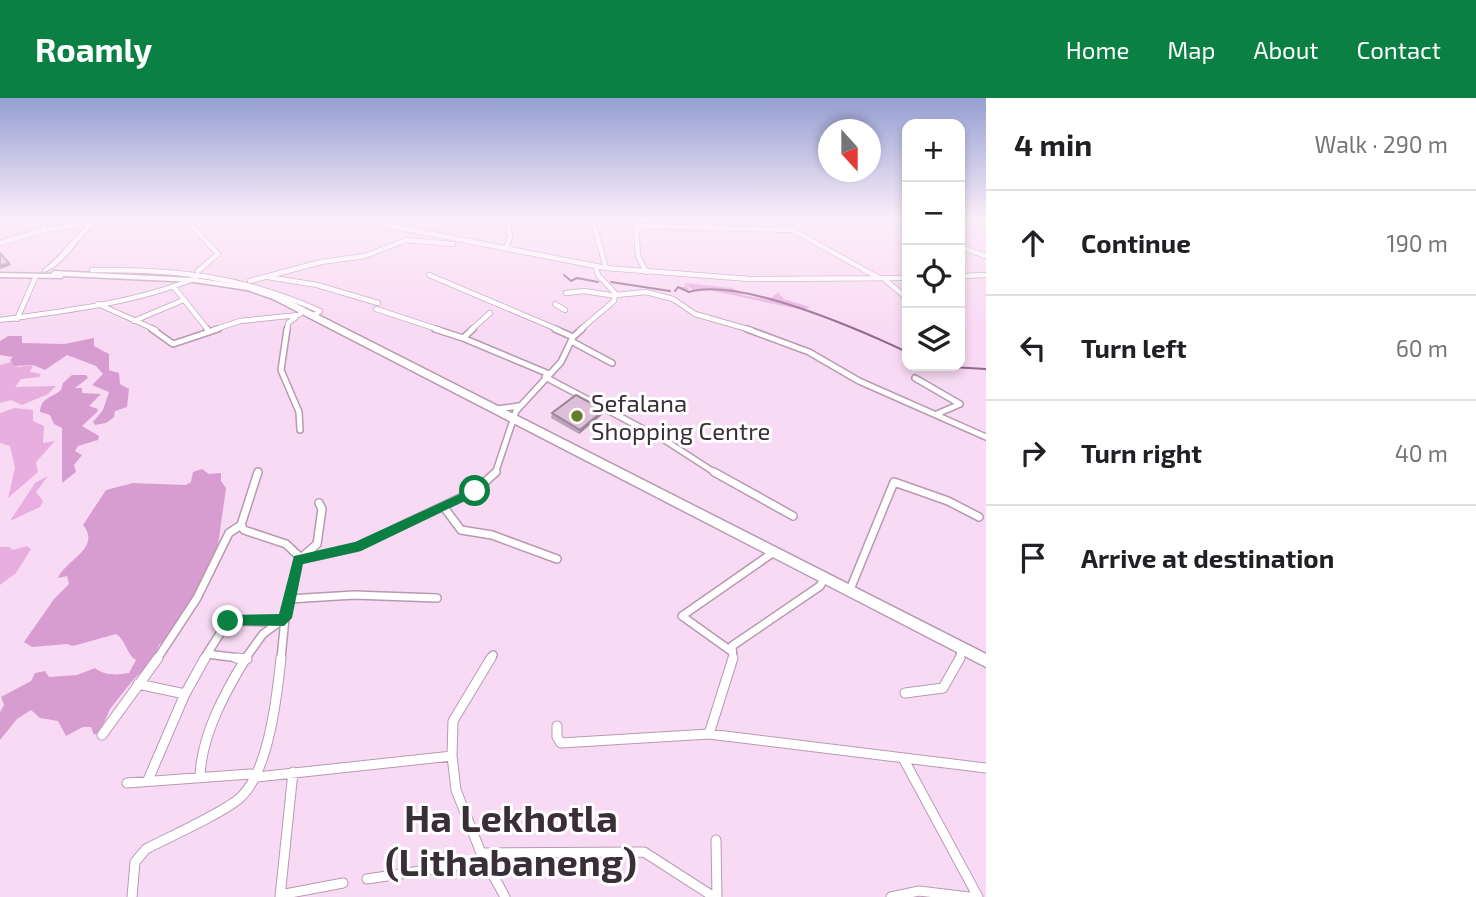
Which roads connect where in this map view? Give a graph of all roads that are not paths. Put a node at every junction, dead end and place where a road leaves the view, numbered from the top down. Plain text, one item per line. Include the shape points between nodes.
1 (62, 255) edge
2 (217, 255) edge
3 (367, 255) edge
4 (537, 255) edge
5 (602, 255) edge
6 (638, 255) edge
7 (839, 255) edge
8 (596, 267) junction
9 (606, 268) junction
10 (646, 272) junction
11 (45, 273) junction
12 (3, 275) edge
13 (197, 275) junction
14 (429, 275) dead end
15 (986, 275) edge
16 (965, 276) edge
17 (268, 277) junction
18 (902, 278) edge
19 (882, 279) junction
20 (250, 281) junction
21 (174, 287) junction
22 (566, 293) dead end
23 (902, 294) edge
24 (616, 296) junction
25 (181, 301) junction
26 (98, 304) junction
27 (555, 304) dead end
28 (565, 310) dead end
29 (301, 313) junction
30 (490, 313) dead end
31 (313, 316) junction
32 (18, 319) junction
33 (0, 320) edge
34 (132, 321) junction
35 (209, 332) junction
36 (463, 338) junction
37 (572, 339) junction
38 (612, 363) dead end
39 (547, 376) junction
40 (915, 378) dead end
41 (521, 406) junction
42 (497, 409) junction
43 (937, 414) junction
44 (513, 416) junction
45 (300, 430) dead end
46 (986, 437) edge
47 (258, 472) dead end
48 (319, 503) dead end
49 (443, 506) junction
50 (793, 516) dead end
51 (979, 517) dead end
52 (241, 524) junction
53 (775, 552) junction
54 (301, 558) junction
55 (557, 559) dead end
56 (824, 579) junction
57 (849, 592) junction
58 (437, 598) dead end
59 (289, 599) junction
60 (282, 620) junction
61 (962, 648) junction
62 (731, 652) junction
63 (207, 654) junction
64 (493, 655) dead end
65 (247, 659) junction
66 (986, 661) edge
67 (138, 684) junction
68 (905, 693) dead end
69 (185, 694) junction
70 (557, 726) dead end
71 (709, 734) junction
72 (102, 735) dead end
73 (452, 756) junction
74 (904, 758) junction
75 (986, 768) edge
76 (293, 772) junction
77 (200, 777) junction
78 (257, 777) junction
79 (148, 780) junction
80 (127, 783) dead end
81 (716, 840) dead end
82 (484, 857) junction
83 (367, 879) dead end
84 (343, 883) dead end
85 (280, 896) edge
86 (132, 897) edge
87 (505, 897) edge
88 (715, 897) edge
89 (892, 897) edge
90 (969, 897) edge
91 (978, 897) edge

1 - 11 main road
2 - 13 street
3 - 17 street
4 - 8 street
5 - 9 street
6 - 10 street
7 - 19 street
8 - 9 street
8 - 24 street
9 - 10 street
10 - 19 street
11 - 12 main road
11 - 13 main road
11 - 32 street
13 - 20 street
13 - 21 street
13 - 29 main road via 252,288
14 - 37 street via 466,294 527,315
15 - 16 street
17 - 20 street
17 - 36 street via 317,285
18 - 19 street
19 - 23 street
20 - 31 street via 320,311
21 - 25 street
21 - 26 street
22 - 24 street
24 - 37 street
24 - 43 street via 646,292 673,299 695,314 809,352 859,381
25 - 34 street
25 - 35 street via 198,314
26 - 32 street
26 - 34 street
27 - 28 street
29 - 31 main road
29 - 35 street via 259,317
29 - 45 street via 288,323 281,370 299,412
30 - 36 street
31 - 42 main road
32 - 33 street
34 - 35 street via 162,333 173,344
36 - 39 street
37 - 38 street
37 - 39 street via 561,362
39 - 41 street
39 - 50 street
40 - 43 street via 960,404
41 - 42 street
41 - 44 street
42 - 44 main road
43 - 46 street
44 - 49 street via 496,473 475,491
44 - 53 main road
47 - 52 street
48 - 54 street via 317,544
49 - 54 street via 357,547
49 - 55 street via 461,530 527,545
51 - 57 street via 894,482
52 - 54 street via 244,530 292,547
52 - 67 street via 229,533 197,598
53 - 56 main road
53 - 62 street via 682,616
54 - 59 street
56 - 57 main road
56 - 62 street via 732,646
57 - 61 main road
58 - 59 street via 354,595
59 - 60 street
60 - 63 street via 228,621
60 - 65 street via 262,635
60 - 78 street via 277,692
61 - 66 main road
61 - 68 street via 943,688
62 - 71 street via 733,662
63 - 65 street
63 - 69 street
64 - 73 street via 453,721
65 - 77 street via 208,735 198,768
67 - 69 street
67 - 72 street
69 - 79 street
70 - 71 street via 561,743
71 - 74 street
73 - 76 street
73 - 82 street via 456,790
74 - 75 street
74 - 91 street
76 - 78 street
76 - 85 street
77 - 78 street
77 - 79 street
78 - 86 street via 240,798 146,849 135,862
79 - 80 street
81 - 88 street
82 - 83 street via 428,872
82 - 87 street
82 - 88 street via 643,852
84 - 85 street
89 - 90 street via 949,893

